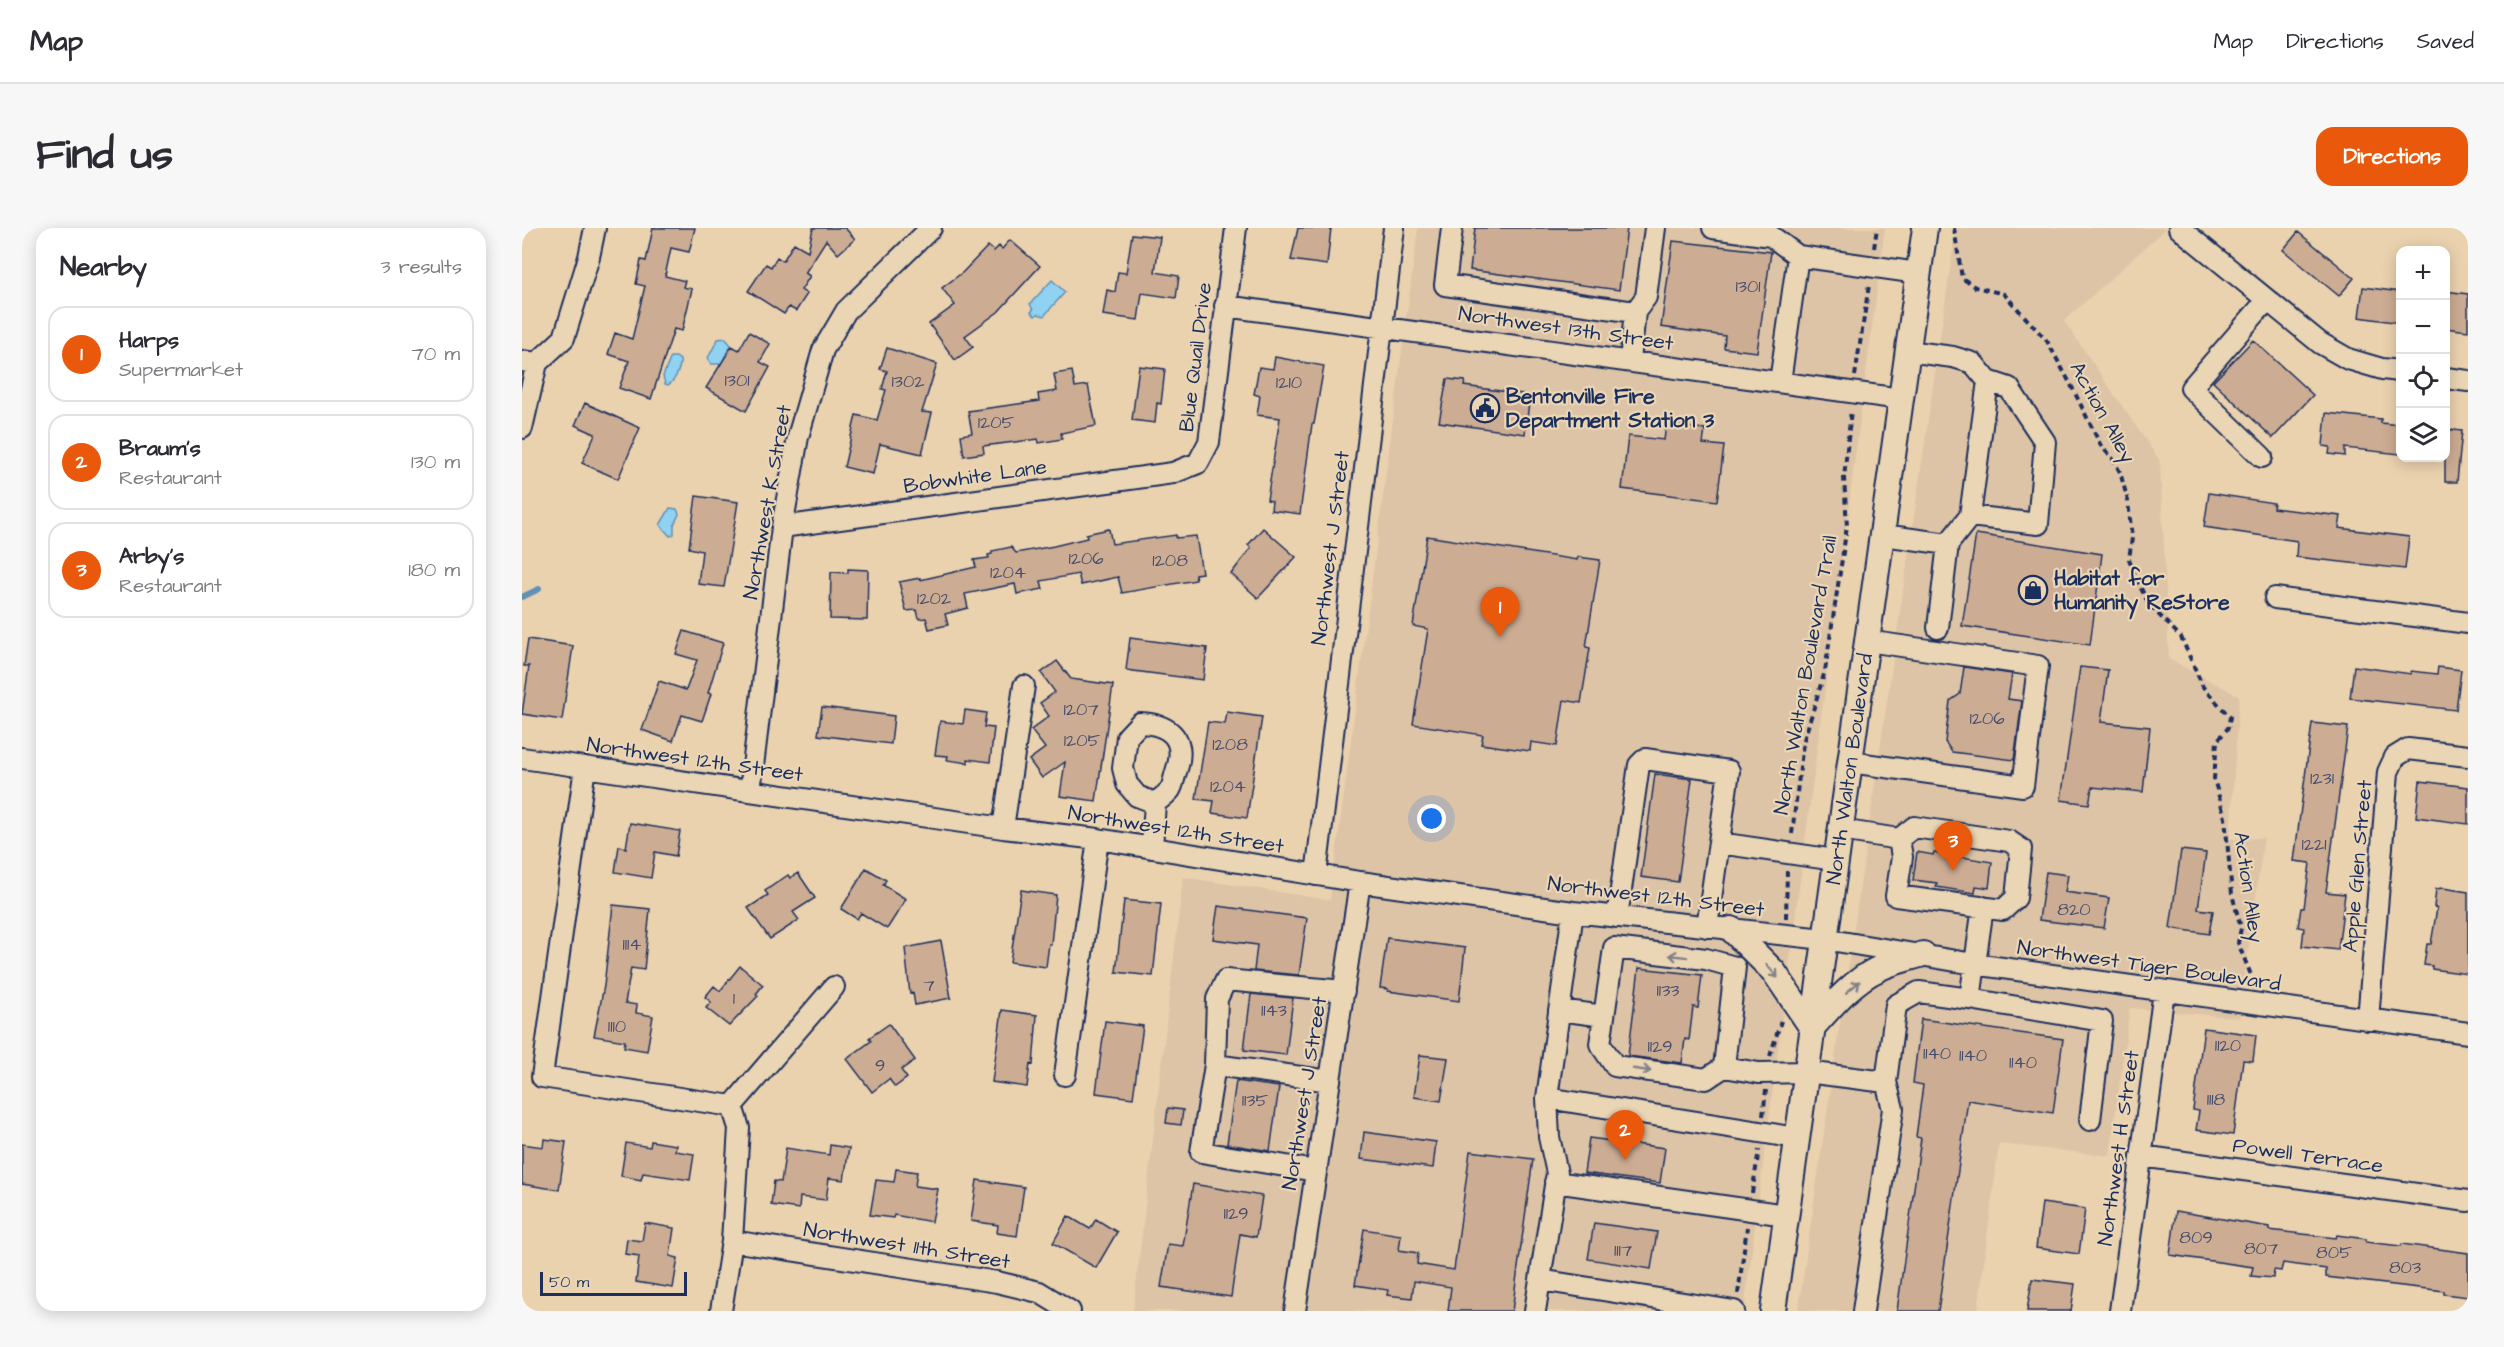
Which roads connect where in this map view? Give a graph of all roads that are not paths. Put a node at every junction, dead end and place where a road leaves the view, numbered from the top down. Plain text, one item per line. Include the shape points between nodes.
1 (595, 228) edge
2 (931, 228) edge
3 (1236, 228) edge
4 (1394, 228) edge
5 (1452, 228) edge
6 (1655, 228) edge
7 (1713, 228) edge
8 (1925, 228) edge
9 (2179, 228) edge
10 (1798, 256) junction
11 (1918, 273) junction
12 (2267, 300) junction
13 (1225, 306) junction
14 (1635, 312) junction
15 (1381, 327) junction
16 (1908, 351) junction
17 (1630, 361) junction
18 (530, 362) edge
19 (2396, 371) edge
20 (2450, 379) edge
21 (1988, 381) junction
22 (2468, 381) edge
23 (1780, 382) junction
24 (1901, 399) junction
25 (522, 428) edge
26 (2262, 457) dead end
27 (1173, 473) joint
28 (1970, 516) junction
29 (782, 527) junction
30 (1882, 535) junction
31 (1948, 544) junction
32 (2275, 598) dead end
33 (2468, 623) edge
34 (1938, 628) dead end
35 (1867, 641) junction
36 (1024, 686) dead end
37 (2468, 756) edge
38 (522, 758) edge
39 (1850, 762) junction
40 (585, 767) junction
41 (750, 791) junction
42 (1155, 803) dead end
43 (1003, 828) junction
44 (1840, 830) junction
45 (1098, 839) junction
46 (1899, 839) junction
47 (1719, 843) junction
48 (1152, 848) junction
49 (1835, 860) junction
50 (1316, 875) junction
51 (1360, 882) junction
52 (1983, 907) junction
53 (1573, 912) junction
54 (1617, 917) junction
55 (1707, 927) junction
56 (1731, 929) junction
57 (1824, 939) junction
58 (1923, 954) junction
59 (1974, 964) junction
60 (834, 987) dead end
61 (1344, 991) junction
62 (2164, 991) junction
63 (1970, 999) junction
64 (1559, 1010) junction
65 (1604, 1016) junction
66 (2368, 1020) junction
67 (1812, 1028) junction
68 (2468, 1033) edge
69 (1215, 1065) junction
70 (1724, 1066) junction
71 (1806, 1072) junction
72 (1065, 1075) dead end
73 (1330, 1081) junction
74 (1886, 1082) junction
75 (1547, 1098) junction
76 (732, 1106) junction
77 (2090, 1120) dead end
78 (1797, 1138) junction
79 (2140, 1156) junction
80 (1316, 1171) junction
81 (1556, 1182) junction
82 (2468, 1201) edge
83 (1786, 1215) junction
84 (732, 1241) junction
85 (1540, 1280) junction
86 (720, 1311) edge
87 (1070, 1311) edge
88 (1295, 1311) edge
89 (1535, 1311) edge
90 (1734, 1311) edge
91 (1773, 1311) edge
92 (1863, 1311) edge
93 (2120, 1311) edge

1 - 18 street via 564,339
2 - 29 street, Northwest K Street via 846,311 823,350 798,437
3 - 13 street, Blue Quail Drive
4 - 15 street, Northwest J Street
5 - 14 street via 1445,285
6 - 14 street via 1646,297
7 - 10 street via 1772,236
8 - 11 main road, North Walton Boulevard
9 - 12 street
10 - 11 street
10 - 23 street
11 - 16 main road, North Walton Boulevard
12 - 19 street via 2320,343 2348,359
12 - 26 street via 2191,388
13 - 15 street, Northwest 13th Street
13 - 27 street, Blue Quail Drive via 1209,442 1198,463
14 - 17 street
15 - 17 street, Northwest 13th Street
15 - 50 street, Northwest J Street
16 - 21 street via 1973,363
16 - 24 main road, North Walton Boulevard
17 - 23 street, Northwest 13th Street
18 - 25 street
20 - 22 street
21 - 28 street
21 - 28 street via 2009,388 2045,442 2038,524
23 - 24 street, Northwest 13th Street
24 - 30 main road, North Walton Boulevard
27 - 29 street, Bobwhite Lane
28 - 31 street
29 - 41 street, Northwest K Street
30 - 31 street
30 - 35 main road, North Walton Boulevard
31 - 34 street
32 - 33 street
35 - 39 main road, North Walton Boulevard
35 - 39 street via 2038,666 2023,786
36 - 43 street
37 - 66 street, Apple Glen Street via 2409,749 2396,757 2388,772
38 - 40 street, Northwest 12th Street
39 - 44 main road, North Walton Boulevard
40 - 41 street, Northwest 12th Street
40 - 76 street via 542,1077
41 - 43 street, Northwest 12th Street
42 - 48 street
43 - 45 street, Northwest 12th Street
44 - 46 street
44 - 49 main road, North Walton Boulevard
45 - 48 street, Northwest 12th Street
45 - 72 street
46 - 52 street via 1902,857 1896,896
46 - 52 street via 1914,827 2009,841 2021,849 2016,898 2003,910
47 - 49 street
47 - 54 street via 1729,771 1645,759 1639,765
47 - 55 street
48 - 50 street, Northwest 12th Street
49 - 57 main road, North Walton Boulevard
50 - 51 street, Northwest 12th Street
51 - 53 street, Northwest 12th Street
51 - 61 street, Northwest J Street
52 - 59 street
53 - 54 street, Northwest 12th Street
53 - 64 street
54 - 55 street, Northwest 12th Street
55 - 56 street, Northwest 12th Street
56 - 57 street, Northwest 12th Street
56 -> 67 main road via 1774,972
57 - 58 street, Northwest Tiger Boulevard
57 - 67 main road, North Walton Boulevard
58 - 59 street, Northwest Tiger Boulevard
67 -> 58 main road via 1839,998 1871,973
59 - 62 street, Northwest Tiger Boulevard
59 - 63 street
60 - 76 street
61 - 69 street via 1226,980 1218,999
61 - 73 street, Northwest J Street
62 - 66 street, Northwest Tiger Boulevard
62 - 79 street, Northwest H Street
63 - 74 street via 1919,992 1896,1005
63 - 77 street via 2102,1021
64 - 65 street
64 - 75 street
65 -> 70 street via 1600,1044 1615,1066 1706,1079
70 -> 65 street via 1736,967 1706,959 1614,948
66 - 68 street, Northwest Tiger Boulevard
67 - 71 main road, North Walton Boulevard
69 - 73 street
69 - 80 street via 1201,1152
70 - 71 street via 1759,1072
71 - 74 street
71 - 78 main road, North Walton Boulevard
73 - 80 street, Northwest J Street
74 - 92 street via 1893,1109
75 - 78 street
75 - 81 street
76 - 84 street via 739,1128
78 - 83 main road, North Walton Boulevard
79 - 82 street, Powell Terrace
79 - 93 street, Northwest H Street
80 - 88 street, Northwest J Street
81 - 83 street
81 - 85 street
83 - 91 main road, North Walton Boulevard
84 - 86 street
84 - 87 street, Northwest 11th Street via 997,1282 1039,1292
85 - 89 street
85 - 90 street

